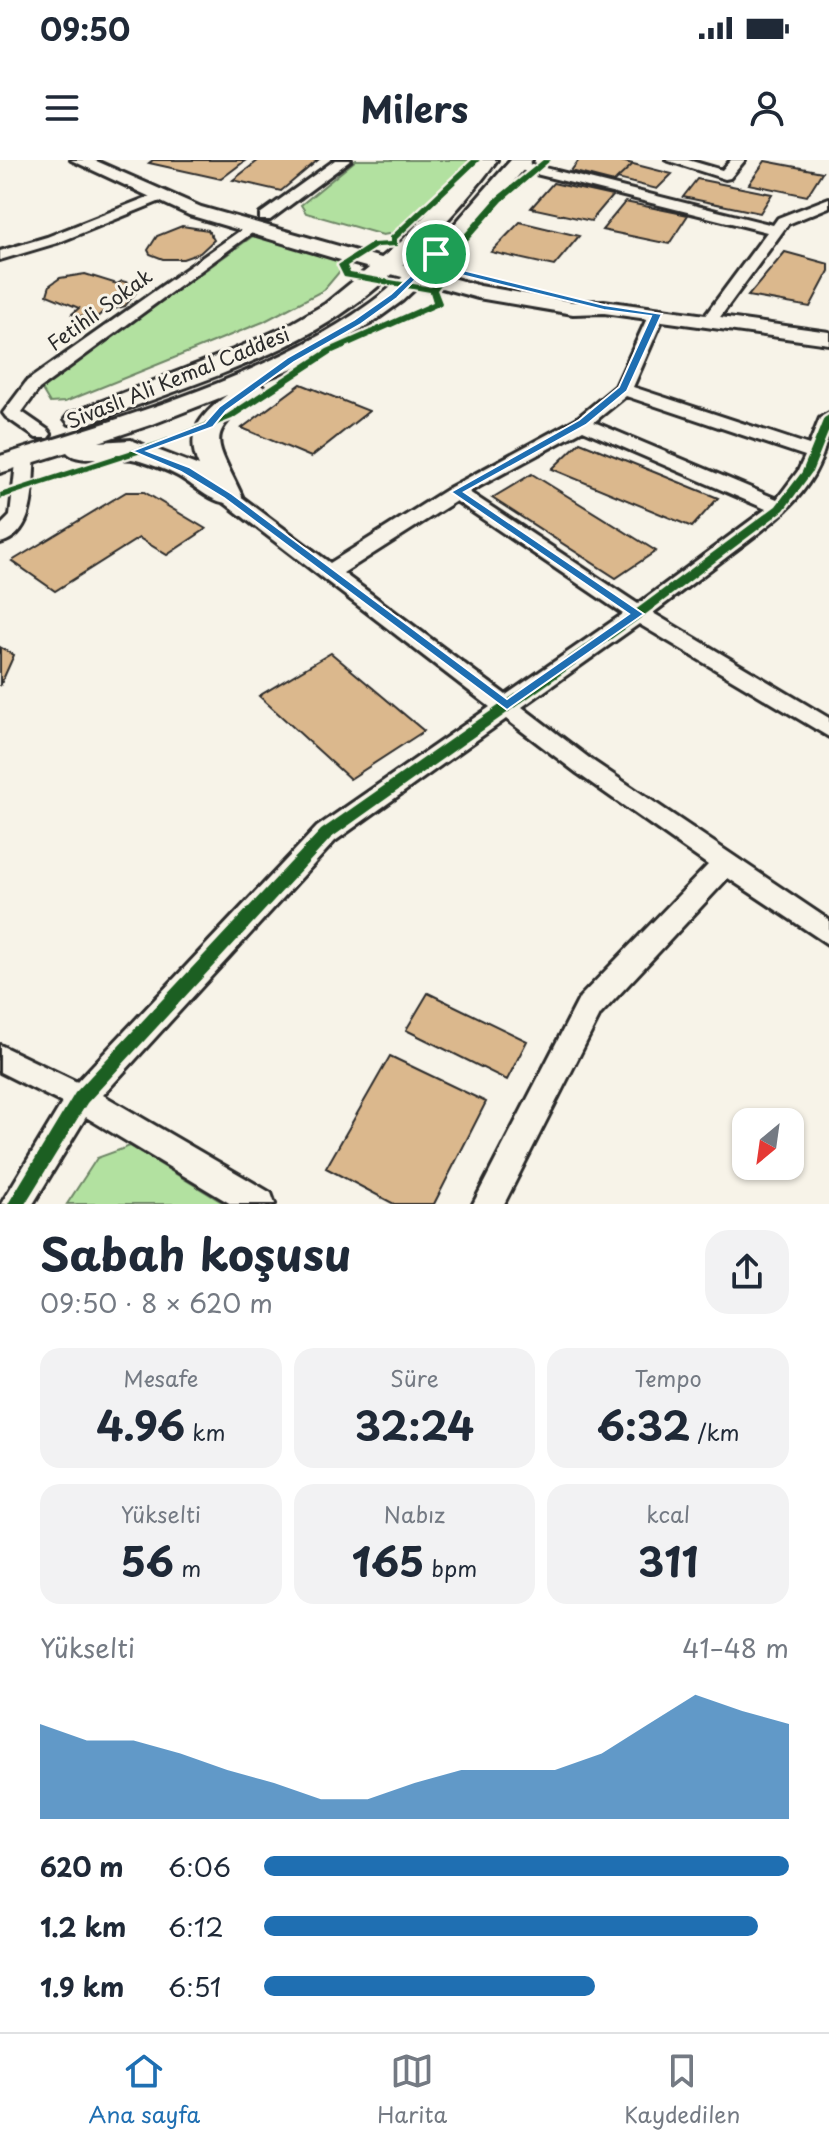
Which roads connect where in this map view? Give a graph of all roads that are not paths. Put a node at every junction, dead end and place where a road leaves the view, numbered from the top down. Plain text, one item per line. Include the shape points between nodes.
1 (80, 160) edge
2 (344, 160) edge
3 (487, 160) edge
4 (673, 160) edge
5 (738, 160) edge
6 (519, 163) edge
7 (163, 195) junction
8 (829, 202) edge
9 (258, 222) junction
10 (775, 230) junction
11 (0, 256) edge
12 (391, 261) junction
13 (422, 269) junction
14 (657, 314) junction
15 (709, 321) junction
16 (829, 338) edge
17 (291, 360) junction
18 (623, 389) junction
19 (829, 418) edge
20 (582, 423) junction
21 (23, 446) edge
22 (0, 465) edge
23 (817, 468) edge
24 (456, 492) junction
25 (228, 496) junction
26 (780, 508) junction
27 (0, 537) edge
28 (330, 572) junction
29 (638, 614) junction
30 (507, 706) junction
31 (829, 729) edge
32 (726, 863) junction
33 (829, 934) edge
34 (0, 1058) edge
35 (81, 1098) junction
36 (16, 1204) edge
37 (260, 1204) edge
38 (488, 1204) edge

1 - 7 street
2 - 9 street
3 - 12 main road, Sivaslı Ali Kemal Caddesi
4 - 5 street via 725,175
6 - 10 street
6 - 13 main road, Sivaslı Ali Kemal Caddesi
7 - 9 street via 195,211
7 - 11 street
8 - 10 street via 783,221
9 - 12 street
9 - 21 street, Fetihli Sokak via 33,385 12,413
10 - 15 street
12 - 13 street
12 - 21 main road, Sivaslı Ali Kemal Caddesi via 333,309 295,331
13 - 14 street via 491,294 573,308
13 - 17 main road, Sivaslı Ali Kemal Caddesi via 358,322
14 - 15 street
14 - 18 street
15 - 16 street
17 - 21 main road, Sivaslı Ali Kemal Caddesi via 144,419
17 - 25 main road via 223,409 204,431 202,443
18 - 20 street
18 - 23 street
19 - 23 street
20 - 24 street
20 - 26 street
21 - 22 main road, Sivaslı Ali Kemal Caddesi
21 - 25 main road via 131,448 185,469
21 - 27 street via 19,518
23 - 26 street
24 - 28 street
24 - 29 street
25 - 28 street
26 - 29 street
28 - 30 street
29 - 30 street
29 - 31 street
30 - 32 street via 585,767
30 - 35 street via 326,834
32 - 33 street
32 - 38 street via 590,1006
34 - 35 street
35 - 36 street
35 - 37 street

